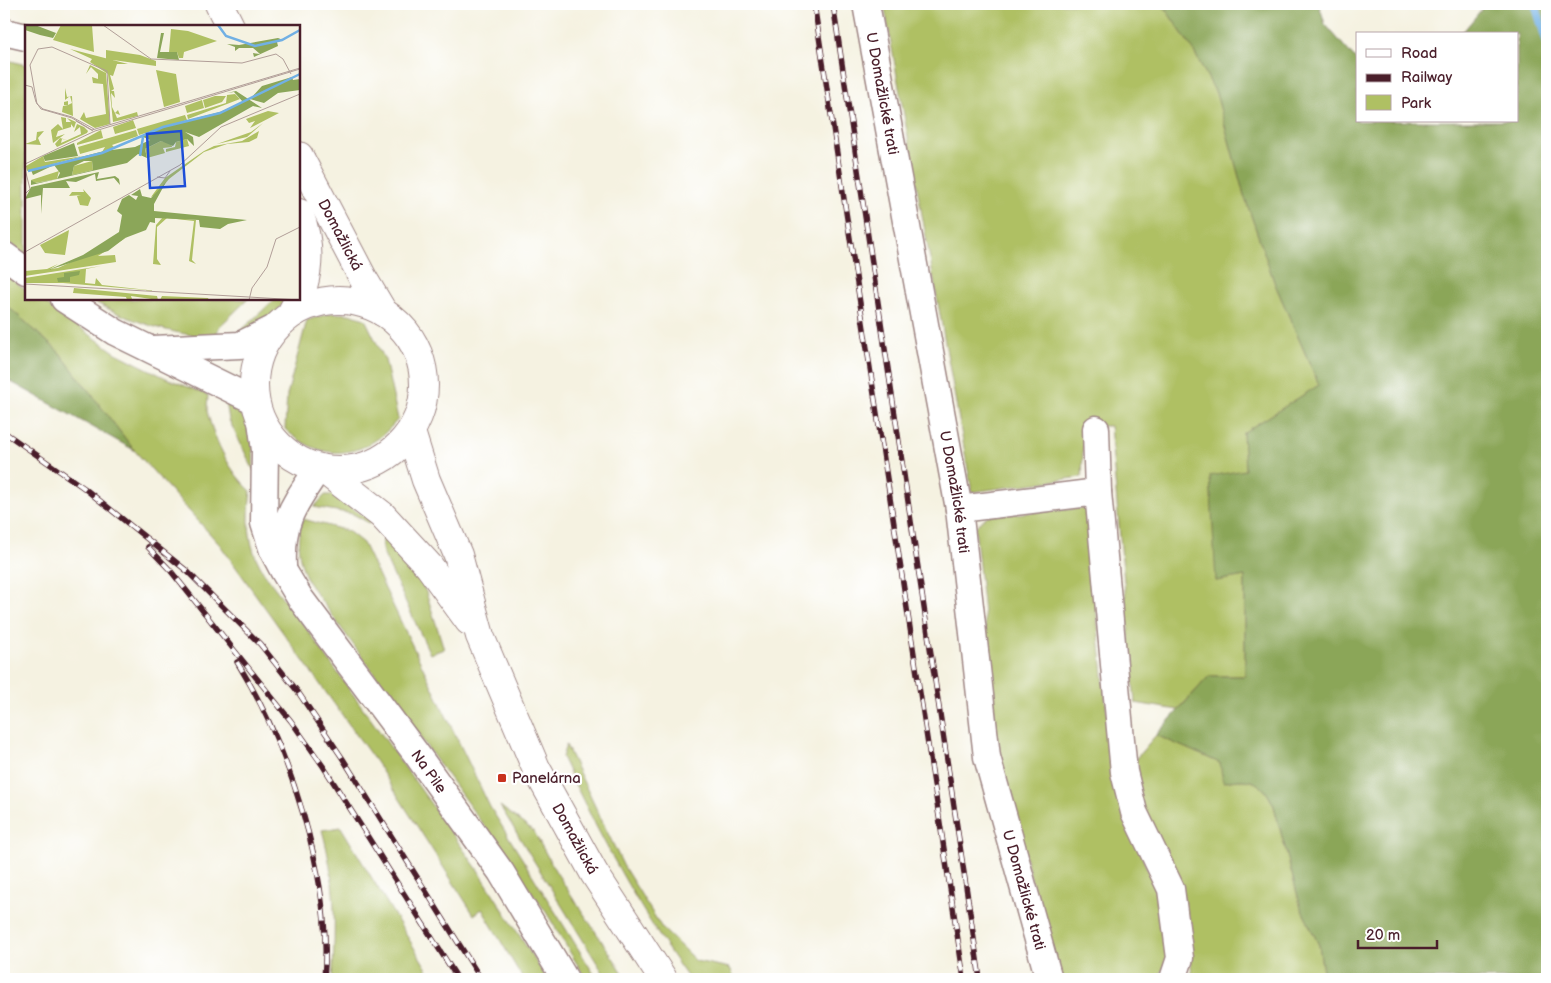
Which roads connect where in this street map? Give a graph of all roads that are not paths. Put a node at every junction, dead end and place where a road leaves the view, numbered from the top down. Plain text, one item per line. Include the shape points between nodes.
1 (219, 4) edge
2 (866, 4) edge
3 (230, 25) edge
4 (4, 32) edge
5 (25, 37) edge
6 (300, 158) edge
7 (300, 216) edge
8 (4, 255) edge
9 (25, 270) edge
10 (300, 298) edge
11 (65, 300) edge
12 (299, 300) edge
13 (383, 312) junction
14 (284, 321) junction
15 (150, 349) junction
16 (258, 411) junction
17 (1096, 429) dead end
18 (411, 432) junction
19 (321, 469) junction
20 (1098, 492) junction
21 (959, 509) junction
22 (283, 570) junction
23 (480, 636) junction
24 (565, 979) edge
25 (663, 979) edge
26 (1049, 979) edge
27 (1173, 979) edge

1 - 3 main road
2 - 21 street, U Domažlické trati
4 - 5 street
6 - 13 main road, Domažlická
7 - 10 main road, Domažlická via 306,236 308,268
8 - 9 street
11 - 15 street via 90,318
12 - 14 main road, Domažlická
13 - 14 main road, Domažlická via 365,304 327,300 309,305
13 - 18 main road, Domažlická via 406,332 421,361 424,397
14 - 15 street via 240,345
14 - 16 main road, Domažlická via 264,343 257,362 254,381
15 - 16 street
16 - 19 main road, Domažlická via 271,437 284,451 300,462
16 - 22 street, Na Pile via 265,450 264,523
17 - 20 street
18 - 19 main road, Domažlická via 382,459 364,467
18 - 23 main road, Domažlická via 426,480 458,554
19 - 22 street via 288,516 282,539
19 - 23 main road, Domažlická via 382,515 429,566
20 - 21 street
20 - 27 street via 1124,772 1134,812 1172,889 1180,958
21 - 26 street, U Domažlické trati via 987,757
22 - 24 street, Na Pile via 300,598 502,872
23 - 25 main road, Domažlická via 536,768 594,873

